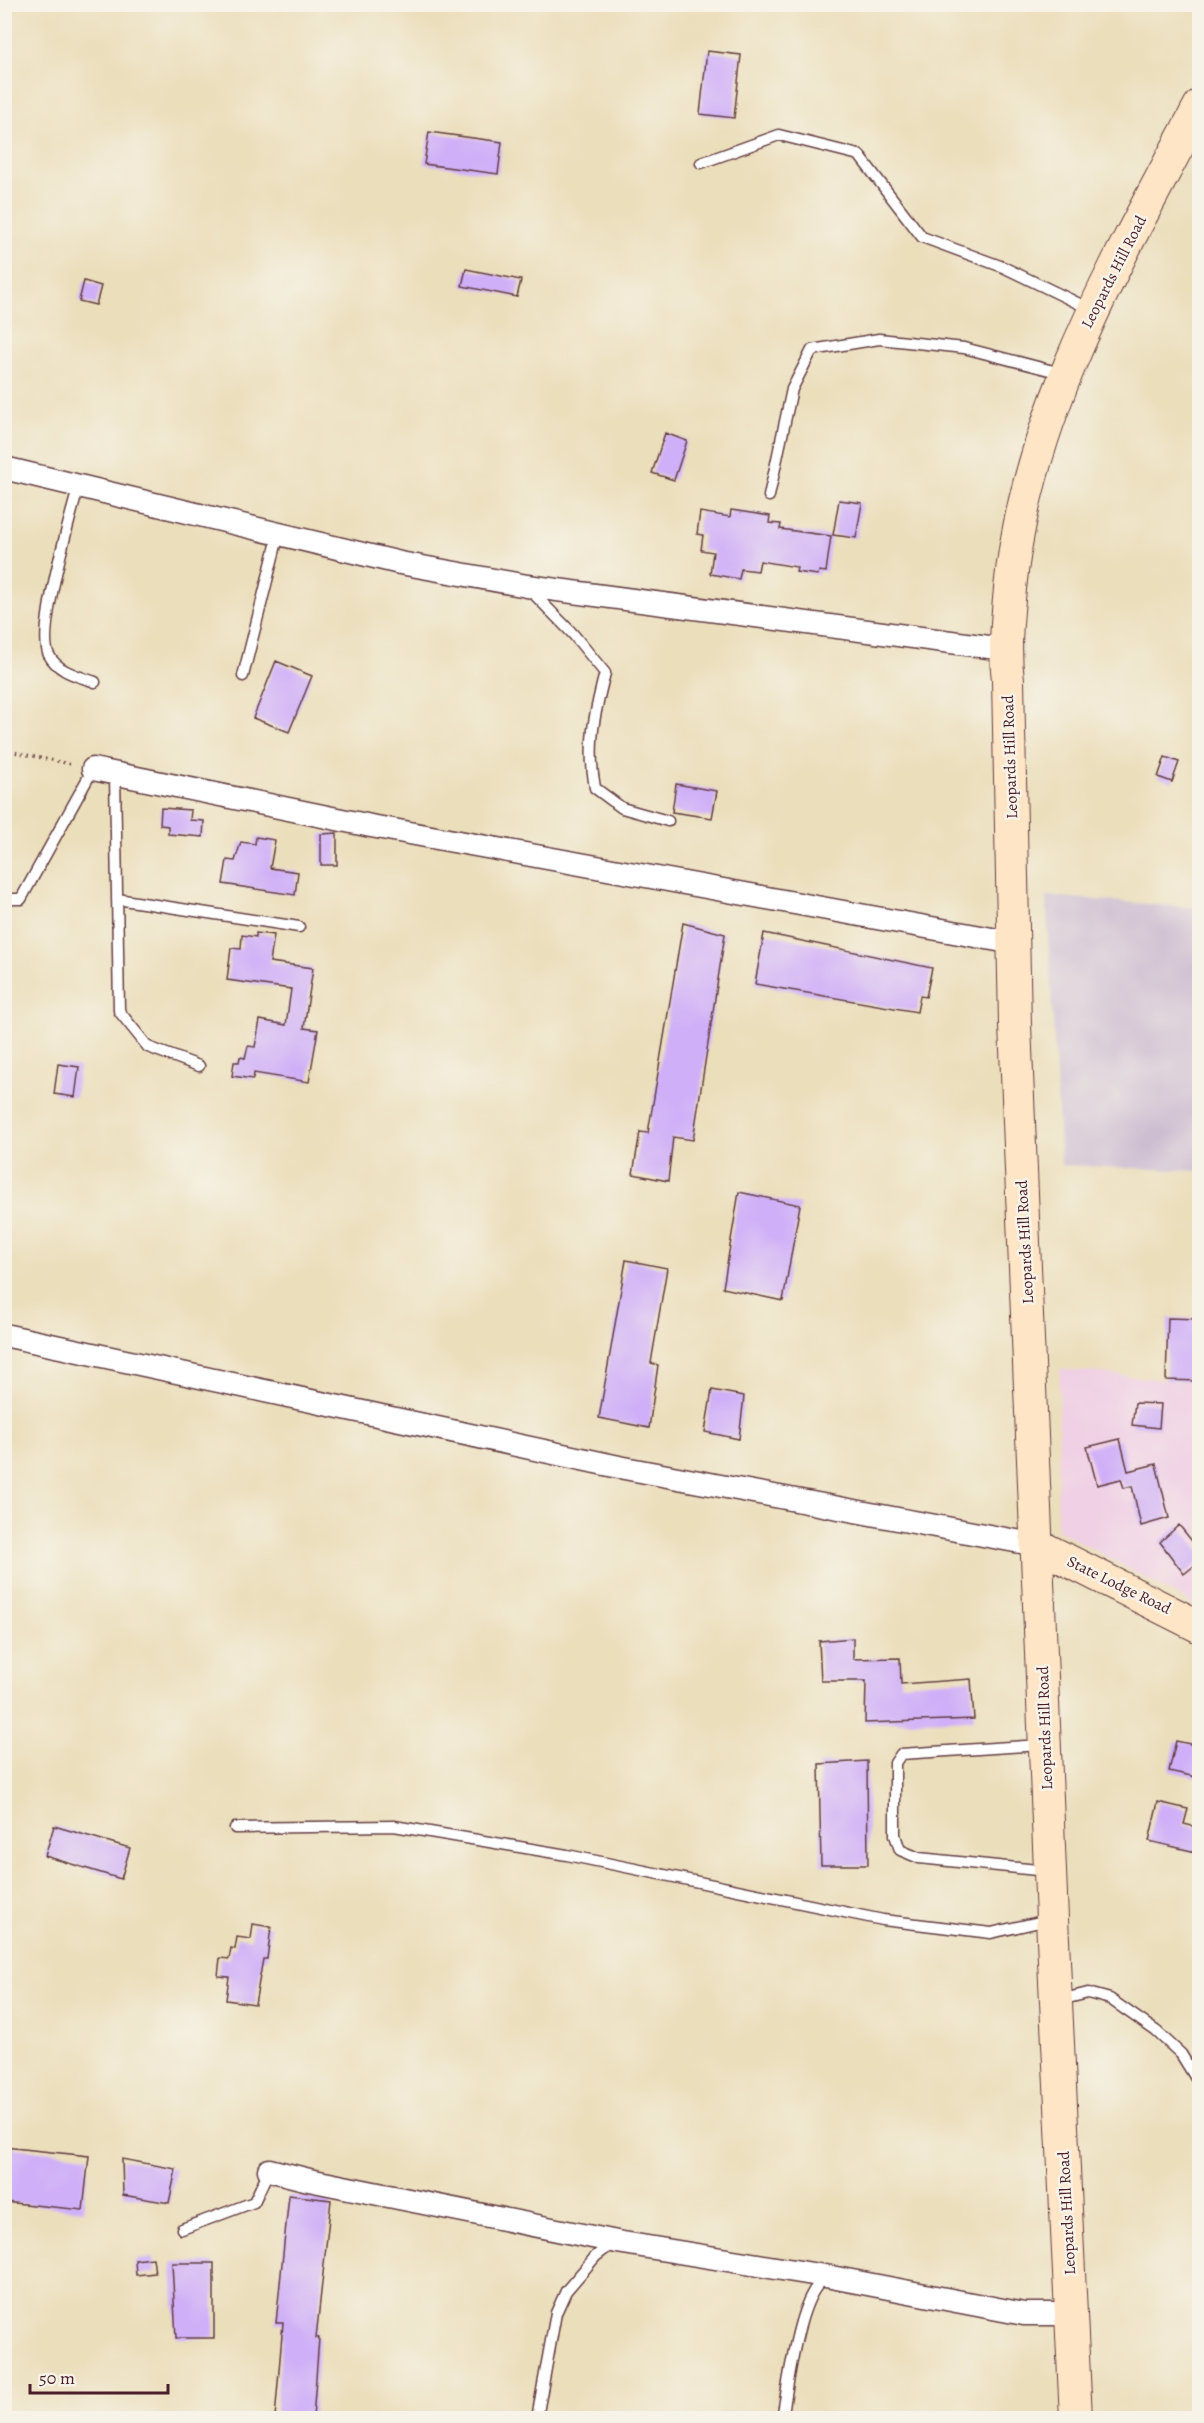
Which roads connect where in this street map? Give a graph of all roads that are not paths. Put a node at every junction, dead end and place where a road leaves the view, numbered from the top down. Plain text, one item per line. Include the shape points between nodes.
1 (1200, 105) edge
2 (701, 163) dead end
3 (1093, 310) junction
4 (1065, 374) junction
5 (4, 468) edge
6 (79, 484) junction
7 (769, 496) dead end
8 (279, 533) junction
9 (526, 586) junction
10 (1004, 650) junction
11 (243, 676) dead end
12 (95, 682) dead end
13 (104, 771) junction
14 (668, 821) dead end
15 (4, 899) edge
16 (117, 899) junction
17 (299, 927) dead end
18 (1014, 943) junction
19 (199, 1066) dead end
20 (4, 1335) edge
21 (1037, 1545) junction
22 (1200, 1627) edge
23 (1046, 1744) junction
24 (235, 1828) dead end
25 (1050, 1872) junction
26 (1052, 1919) junction
27 (1056, 2001) junction
28 (1200, 2085) edge
29 (269, 2170) joint
30 (182, 2229) dead end
31 (616, 2242) junction
32 (831, 2277) junction
33 (1072, 2314) junction
34 (537, 2418) edge
35 (782, 2418) edge
36 (1076, 2418) edge

1 - 3 main road, Leopards Hill Road
2 - 3 lane via 779,135 859,155 922,237 1003,267
3 - 4 main road, Leopards Hill Road
4 - 7 lane via 964,348 879,339 812,350 792,389
4 - 10 main road, Leopards Hill Road via 1035,457 1013,552
5 - 6 street
6 - 8 street
6 - 12 lane via 46,622 48,654 61,669
8 - 9 street via 400,563
8 - 11 lane
9 - 10 street
9 - 14 lane via 605,673 590,759 595,788 622,808
10 - 18 main road, Leopards Hill Road
13 - 15 lane via 21,899
13 - 16 lane
13 - 18 street via 371,826
16 - 17 lane
16 - 19 lane via 119,1011 148,1047
18 - 21 main road, Leopards Hill Road
20 - 21 street via 619,1467
21 - 22 main road, State Lodge Road
21 - 23 main road, Leopards Hill Road
23 - 25 main road, Leopards Hill Road
23 - 25 lane via 901,1754 894,1763 895,1835 900,1850 919,1858
24 - 26 lane via 394,1826 567,1855 883,1920 991,1933
25 - 26 main road, Leopards Hill Road
26 - 27 main road, Leopards Hill Road
27 - 28 lane via 1088,1994 1110,1998 1181,2054
27 - 33 main road, Leopards Hill Road
29 - 30 lane via 254,2202
29 - 31 street
31 - 32 street
31 - 34 lane via 596,2256 566,2290 556,2313
32 - 33 street via 1024,2314
32 - 35 lane via 818,2283 809,2297
33 - 36 main road, Leopards Hill Road

